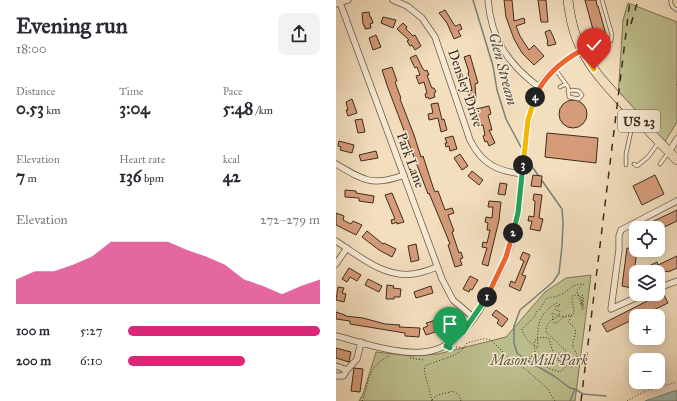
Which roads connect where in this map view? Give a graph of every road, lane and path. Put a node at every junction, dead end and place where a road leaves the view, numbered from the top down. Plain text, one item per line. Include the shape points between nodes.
1 (348, 0) edge
2 (393, 0) edge
3 (488, 0) edge
4 (568, 0) edge
5 (602, 0) edge
6 (671, 0) edge
7 (338, 2) edge
8 (677, 10) edge
9 (611, 41) dead end
10 (582, 50) junction
11 (555, 69) junction
12 (566, 84) junction
13 (539, 87) junction
14 (560, 87) dead end
15 (568, 92) dead end
16 (641, 122) junction
17 (630, 137) junction
18 (677, 139) edge
19 (633, 140) dead end
20 (659, 142) junction
21 (673, 150) edge
22 (677, 160) edge
23 (336, 164) edge
24 (634, 164) dead end
25 (660, 164) dead end
26 (626, 165) dead end
27 (522, 174) junction
28 (404, 176) junction
29 (677, 201) edge
30 (336, 241) edge
31 (347, 248) junction
32 (336, 264) edge
33 (437, 267) junction
34 (677, 281) edge
35 (665, 285) edge
36 (578, 295) junction
37 (582, 301) junction
38 (629, 301) edge
39 (580, 304) junction
40 (583, 305) junction
41 (559, 316) junction
42 (570, 316) junction
43 (565, 317) junction
44 (474, 318) junction
45 (553, 318) junction
46 (336, 336) edge
47 (537, 338) junction
48 (361, 342) junction
49 (446, 346) junction
50 (535, 347) junction
51 (463, 348) junction
52 (392, 355) dead end
53 (532, 356) junction
54 (408, 357) dead end
55 (423, 360) dead end
56 (561, 362) junction
57 (336, 366) edge
58 (520, 366) junction
59 (346, 370) junction
60 (336, 376) edge
61 (677, 382) edge
62 (362, 401) edge
63 (432, 401) edge
64 (461, 401) edge
65 (555, 401) edge
66 (627, 401) edge

1 - 7 street
2 - 27 street, Densley Drive via 407,6 422,18 435,37 470,140 478,153 496,168
3 - 13 street via 492,25 500,46 514,65
4 - 10 main road, US 23 via 573,28
5 - 9 lane via 612,35
6 - 8 lane via 673,8
7 - 28 street, Park Lane
10 - 11 street
10 - 16 main road, US 23 via 600,79
11 - 12 lane
11 - 13 street
12 - 14 lane
12 - 15 lane
13 - 27 street via 531,109
16 - 17 lane via 631,131
16 - 20 main road, US 23
17 - 19 lane
17 - 26 lane
18 - 21 street
20 - 21 main road, US 23
20 - 24 lane via 637,166
21 - 22 main road, US 23
21 - 25 lane
23 - 28 street via 368,180 387,181
27 - 44 street via 518,213 511,243 500,273
28 - 33 street, Park Lane
29 - 38 street via 621,230 611,309
30 - 31 street
31 - 32 street
31 - 33 street via 376,267 392,273 414,274
33 - 44 street, Park Lane via 453,300
34 - 35 street
36 - 37 path
36 - 39 path
36 - 42 path via 572,297 575,312
36 - 50 path via 578,288 584,284 547,298 522,329
37 - 39 path
37 - 40 path
37 - 40 path via 582,295
39 - 40 path
39 - 40 path via 582,310
41 - 43 path
41 - 45 path
41 - 45 path via 552,314
41 - 47 path via 560,311 555,310 556,306 560,305 556,303 541,318
42 - 43 path
42 - 56 path via 568,322 576,330 573,348 577,361 572,367
43 - 45 path via 557,323 554,323
44 - 49 street via 463,332
45 - 56 path via 546,332 566,351 562,355 554,353
46 - 48 street
47 - 50 path via 534,342
47 - 50 path via 538,348
47 - 56 path via 549,338 552,352
48 - 49 street via 410,352 432,351
48 - 59 street via 357,359
49 - 51 path
50 - 53 path via 536,352
51 - 58 path via 467,343 488,339
51 - 63 path via 453,356 426,365 424,370
52 - 62 path via 374,367 368,377
53 - 56 path via 550,369 560,372 565,368
53 - 58 path
54 - 55 path
57 - 59 street
58 - 65 path via 547,388
59 - 60 street via 343,376
61 - 66 path via 645,391
63 - 64 path via 442,394 453,391 459,395

